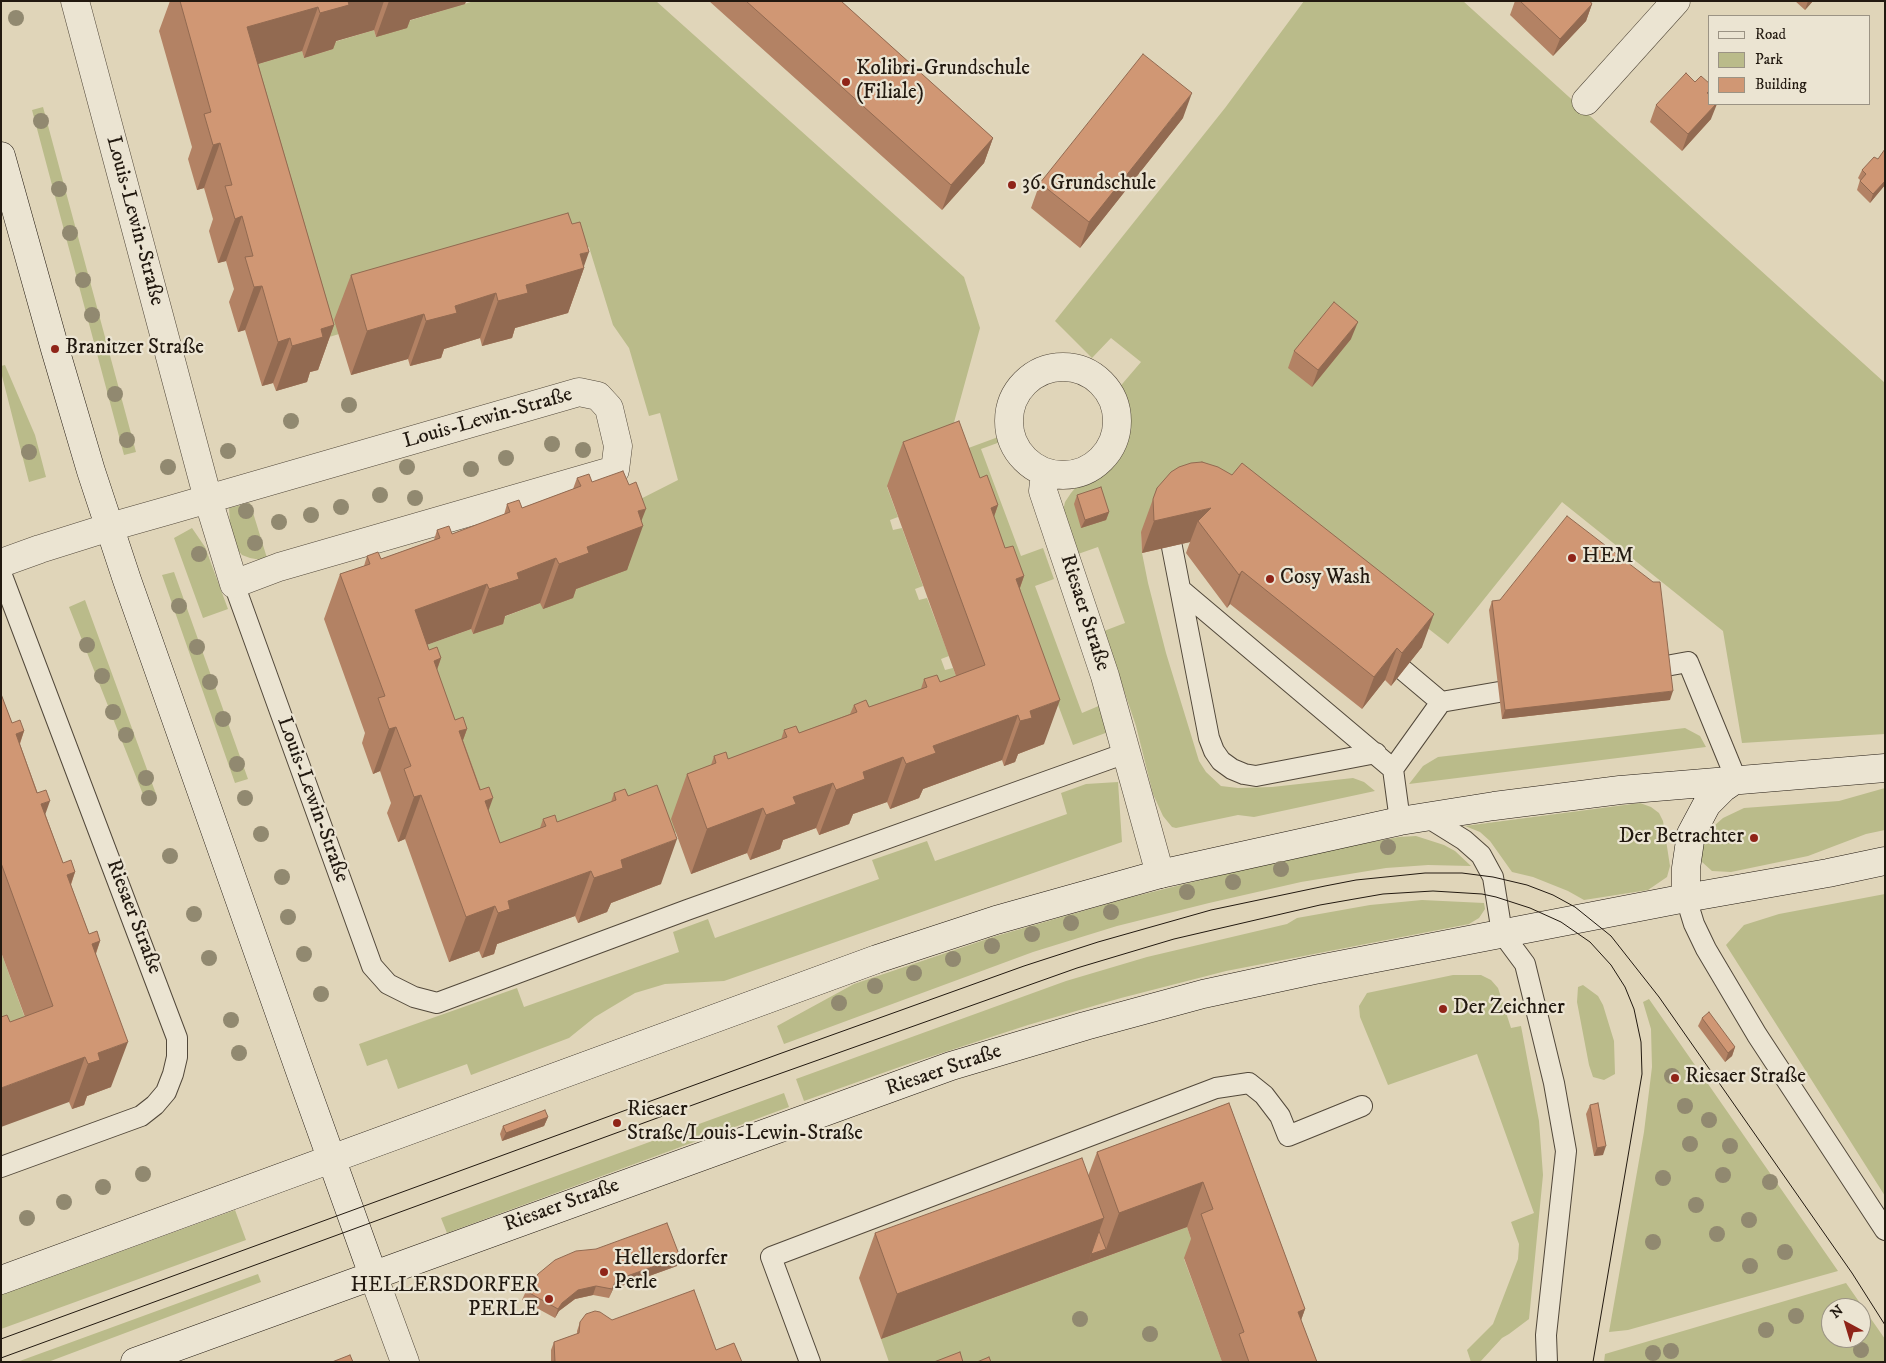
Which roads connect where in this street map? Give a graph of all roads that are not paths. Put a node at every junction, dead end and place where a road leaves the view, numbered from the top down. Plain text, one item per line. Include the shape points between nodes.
1 (75, 1) edge
2 (1676, 1) edge
3 (1586, 101) dead end
4 (1, 156) edge
5 (1045, 473) dead end
6 (208, 499) junction
7 (110, 527) junction
8 (1172, 547) edge
9 (1, 563) edge
10 (1, 573) edge
11 (234, 584) junction
12 (1181, 590) junction
13 (1666, 666) edge
14 (1403, 670) edge
15 (1499, 692) dead end
16 (1441, 702) junction
17 (1126, 753) junction
18 (1376, 753) junction
19 (1885, 768) edge
20 (1393, 769) junction
21 (1736, 779) junction
22 (1427, 817) junction
23 (1400, 821) junction
24 (1885, 861) edge
25 (1160, 874) junction
26 (1686, 898) junction
27 (1502, 933) junction
28 (1362, 1106) dead end
29 (332, 1159) junction
30 (1, 1167) edge
31 (1885, 1230) edge
32 (373, 1275) junction
33 (1, 1280) edge
34 (135, 1362) edge
35 (405, 1362) edge
36 (810, 1362) edge
37 (1547, 1362) edge

1 - 6 main road, Louis-Lewin-Straße
2 - 3 main road
4 - 7 main road via 55,349
5 - 17 main road, Riesaer Straße via 1043,491 1102,668
6 - 7 main road, Louis-Lewin-Straße
6 - 11 main road, Louis-Lewin-Straße
6 - 11 main road, Louis-Lewin-Straße via 579,392 598,396 609,408 618,446 615,470 279,567
7 - 9 main road
7 - 29 main road
8 - 12 lane
10 - 30 lane, Riesaer Straße via 177,1038 173,1074 166,1092 155,1106 141,1116
11 - 17 lane, Louis-Lewin-Straße via 372,966 388,984 414,997 437,1003
12 - 18 lane
12 - 18 lane via 1209,738 1221,761 1232,769 1256,776
13 - 21 lane via 1688,662
14 - 16 lane
15 - 16 lane
16 - 20 lane
17 - 25 main road, Riesaer Straße
18 - 20 lane
19 - 21 main road
20 - 23 lane
21 - 22 main road via 1620,790
21 - 26 main road via 1706,804 1691,834
22 - 23 main road
22 - 27 lane via 1481,855 1493,877
23 - 25 main road
24 - 26 main road, Riesaer Straße
25 - 29 main road via 996,920 878,959
26 - 27 main road, Riesaer Straße
26 - 31 lane via 1706,949 1747,1018
27 - 32 main road, Riesaer Straße via 1203,994 1075,1028 951,1066
27 - 37 lane via 1525,964 1554,1083 1566,1151 1546,1335
28 - 36 lane via 1288,1136 1280,1116 1249,1083 1216,1088 771,1257
29 - 32 main road
29 - 33 main road
32 - 34 main road, Riesaer Straße
32 - 35 main road

